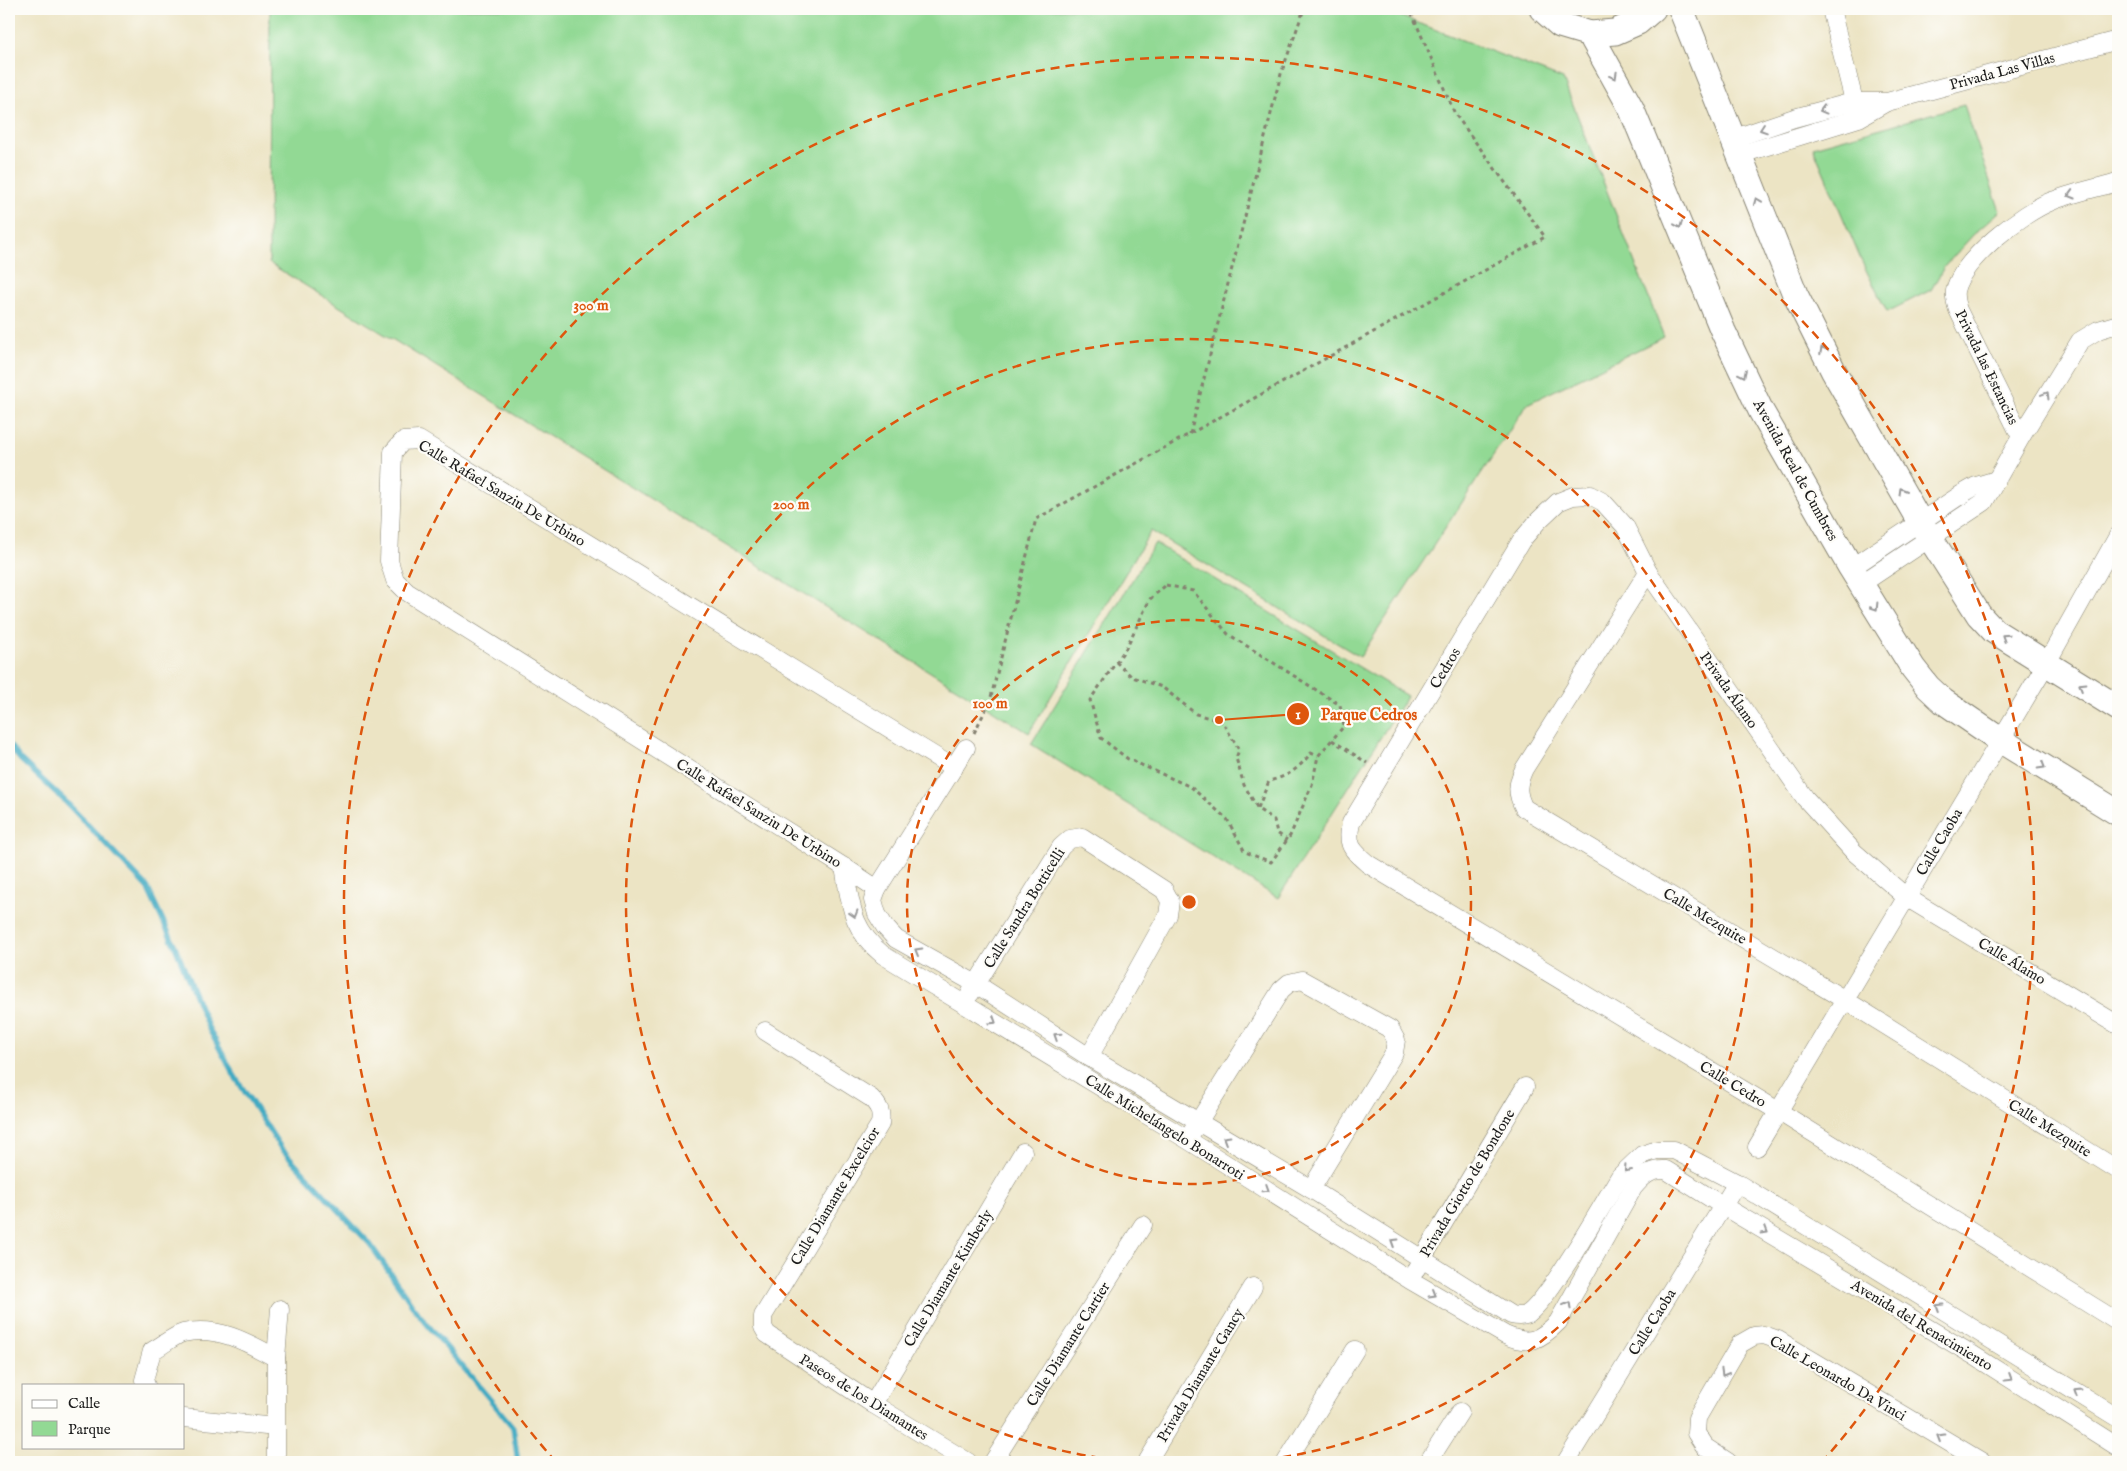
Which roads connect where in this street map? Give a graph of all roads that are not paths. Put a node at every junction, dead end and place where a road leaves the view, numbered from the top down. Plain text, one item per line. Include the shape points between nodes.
1 (1542, 9) edge
2 (1652, 9) edge
3 (1681, 9) edge
4 (1831, 9) edge
5 (1590, 34) junction
6 (2118, 40) edge
7 (1856, 110) junction
8 (1735, 147) junction
9 (2118, 182) edge
10 (2118, 324) edge
11 (2021, 437) junction
12 (1558, 502) joint
13 (1925, 530) junction
14 (2118, 536) edge
15 (1648, 572) junction
16 (1856, 576) junction
17 (2046, 664) junction
18 (2118, 708) edge
19 (2000, 740) junction
20 (966, 748) road end
21 (954, 768) junction
22 (2118, 813) edge
23 (1349, 844) joint
24 (844, 867) junction
25 (877, 889) junction
26 (1906, 897) junction
27 (976, 984) junction
28 (1845, 1000) junction
29 (964, 1003) junction
30 (2118, 1025) edge
31 (765, 1031) dead end
32 (1089, 1057) junction
33 (1526, 1087) dead end
34 (1778, 1111) junction
35 (1198, 1122) junction
36 (1188, 1140) junction
37 (1757, 1147) dead end
38 (1657, 1150) junction
39 (1023, 1152) dead end
40 (1654, 1169) junction
41 (2118, 1170) edge
42 (1737, 1183) junction
43 (1311, 1189) junction
44 (1723, 1206) junction
45 (1143, 1225) dead end
46 (1421, 1259) junction
47 (1410, 1280) junction
48 (1253, 1287) dead end
49 (280, 1309) dead end
50 (1526, 1314) junction
51 (2118, 1322) edge
52 (763, 1327) joint
53 (1535, 1340) junction
54 (1355, 1350) dead end
55 (276, 1358) junction
56 (146, 1384) edge
57 (873, 1404) junction
58 (1460, 1412) dead end
59 (185, 1418) edge
60 (2118, 1418) edge
61 (276, 1427) junction
62 (2118, 1447) edge
63 (276, 1462) edge
64 (968, 1462) edge
65 (993, 1462) edge
66 (1147, 1462) edge
67 (1286, 1462) edge
68 (1428, 1462) edge
69 (1566, 1462) edge
70 (1728, 1462) edge
71 (1982, 1462) edge

1 - 5 street via 1560,24
2 - 5 street via 1638,22 1615,32
3 - 8 street
4 - 7 street
5 -> 16 street, Avenida Real de Cumbres via 1631,108 1723,331 1761,411
6 - 7 street, Privada Las Villas
7 - 8 street, Privada Las Villas
13 -> 8 street via 1833,370 1795,294
9 -> 11 street, Privada las Estancias via 2036,208 1985,247 1959,280 1955,292 1958,310
11 -> 10 street, Privada las Estancias via 2080,341 2098,330
11 - 13 street, Privada las Estancias via 1984,502
12 - 15 street, Privada Álamo via 1573,496 1590,495 1603,502 1624,526
12 - 23 street, Cedros via 1522,542 1351,823
13 - 16 street, Privada las Estancias
17 -> 13 street via 1994,631 1979,614
14 - 17 street, Calle Caoba
15 - 26 street, Privada Álamo via 1805,798 1854,852
15 - 28 street, Calle Mezquite via 1524,769 1517,783 1518,796 1524,808
16 -> 19 street, Avenida Real de Cumbres via 1928,687
18 -> 17 street
17 - 19 street, Calle Caoba
19 -> 22 street, Avenida Real de Cumbres
19 - 26 street, Calle Caoba
20 - 21 street
21 - 24 street, Calle Rafael Sanziu De Urbino via 419,440 404,441 393,452 389,561 395,580 407,592
21 - 25 street
23 - 34 street, Calle Cedro via 1368,864
24 - 25 street, Calle Rafael Sanziu De Urbino
24 -> 29 street, Calle Michelángelo Bonarroti via 852,911 868,943
27 -> 25 street, Calle Michelángelo Bonarroti via 896,939 877,914 873,900
26 - 28 street, Calle Caoba
26 - 30 street, Calle Álamo
27 - 29 street, Calle Sandra Botticelli
32 -> 27 street, Calle Michelángelo Bonarroti
27 - 32 street, Calle Sandra Botticelli via 1061,847 1070,839 1082,838 1164,890 1170,901 1168,915
28 - 34 street, Calle Caoba
28 - 41 street, Calle Mezquite
29 -> 36 street, Calle Michelángelo Bonarroti
31 - 52 street, Calle Diamante Excelcior via 871,1098 882,1114 880,1124 763,1316
32 - 35 street, Calle Michelángelo Bonarroti
33 - 46 street, Privada Giotto de Bondone
34 - 37 street, Calle Caoba
34 - 51 street, Calle Cedro
35 - 36 street
43 -> 35 street, Calle Michelángelo Bonarroti
35 - 43 street via 1289,982 1302,980 1390,1029 1396,1040 1394,1053
36 -> 47 street, Calle Michelángelo Bonarroti
38 - 40 street
38 - 42 street, Avenida del Renacimiento via 1674,1150
38 -> 50 street via 1642,1155 1620,1176 1547,1294
39 - 57 street, Calle Diamante Kimberly
40 - 44 street, Avenida del Renacimiento via 1666,1170
53 -> 40 street via 1558,1322 1633,1188 1642,1176
42 - 44 street, Calle Caoba
60 -> 42 street, Avenida del Renacimiento
46 -> 43 street, Calle Michelángelo Bonarroti
44 -> 62 street, Avenida del Renacimiento via 1973,1355
44 - 69 street, Calle Caoba
45 - 65 street, Calle Diamante Cartier
46 - 47 street, Privada Giotto de Bondone
46 - 50 street, Calle Michelángelo Bonarroti via 1511,1314 1519,1317
47 -> 53 street, Calle Michelángelo Bonarroti via 1505,1336 1520,1342
48 - 66 street, Privada Diamante Gancy
49 - 55 street
50 - 53 street
52 - 57 street, Paseos de los Diamantes via 767,1334
54 - 67 street
55 - 56 street via 242,1340 212,1331 182,1334 152,1351
55 - 61 street
57 - 64 street, Paseos de los Diamantes
58 - 68 street
59 - 61 street
61 - 63 street
71 -> 70 street, Calle Leonardo Da Vinci via 1778,1340 1764,1335 1754,1336 1740,1344 1697,1418 1696,1433 1705,1447

